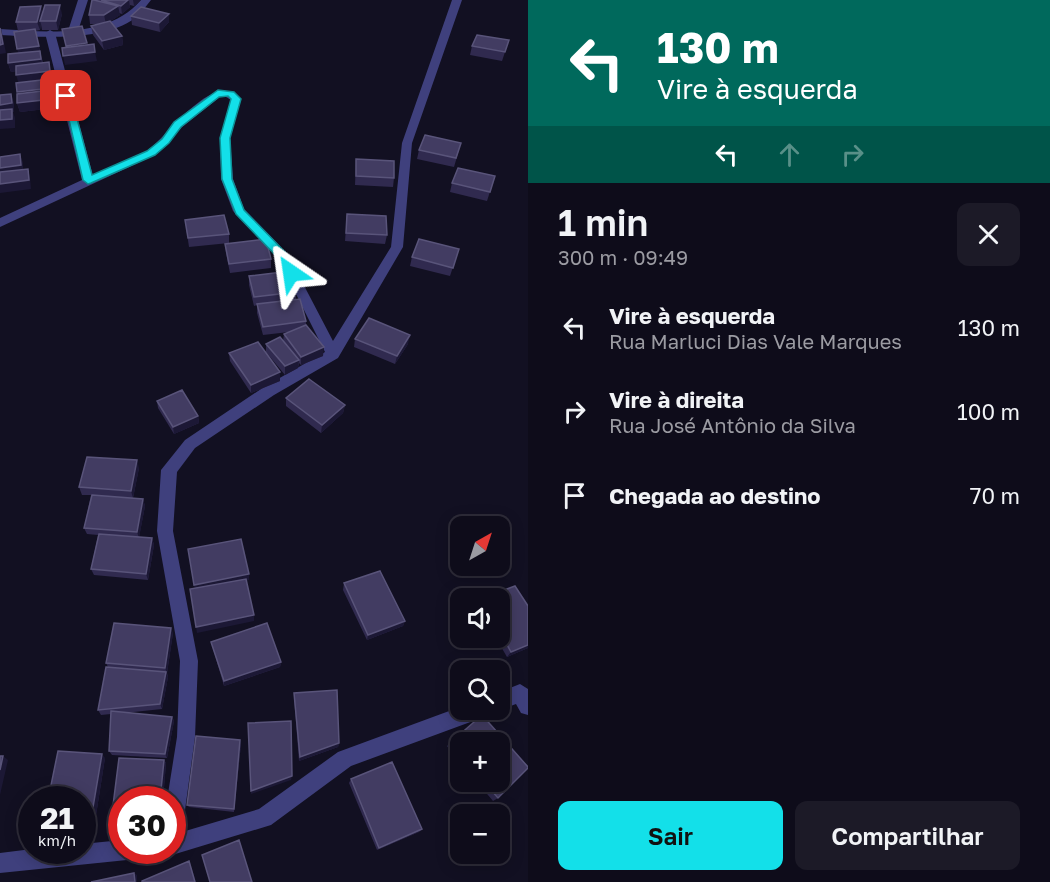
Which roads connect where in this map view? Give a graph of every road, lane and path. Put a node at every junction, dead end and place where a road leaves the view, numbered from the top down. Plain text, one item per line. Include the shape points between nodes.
1 (83, 0) edge
2 (146, 0) edge
3 (456, 0) edge
4 (73, 31) junction
5 (0, 32) edge
6 (50, 33) junction
7 (88, 180) junction
8 (0, 223) edge
9 (333, 354) junction
10 (510, 697) edge
11 (528, 706) edge
12 (450, 720) edge
13 (179, 786) edge
14 (186, 841) edge
15 (108, 852) edge
16 (0, 863) edge

1 - 4 street
2 - 4 street via 129,18 109,26
3 - 9 street via 407,143 397,247
4 - 6 street
5 - 6 street
6 - 7 street
7 - 8 street
7 - 9 street via 151,153 178,124 216,95 231,94 236,99 225,138 227,179 239,211 282,256
9 - 13 street via 190,444 169,470 165,531 189,661 186,737
10 - 11 street via 520,693
12 - 14 street via 345,759 264,818
15 - 16 street

